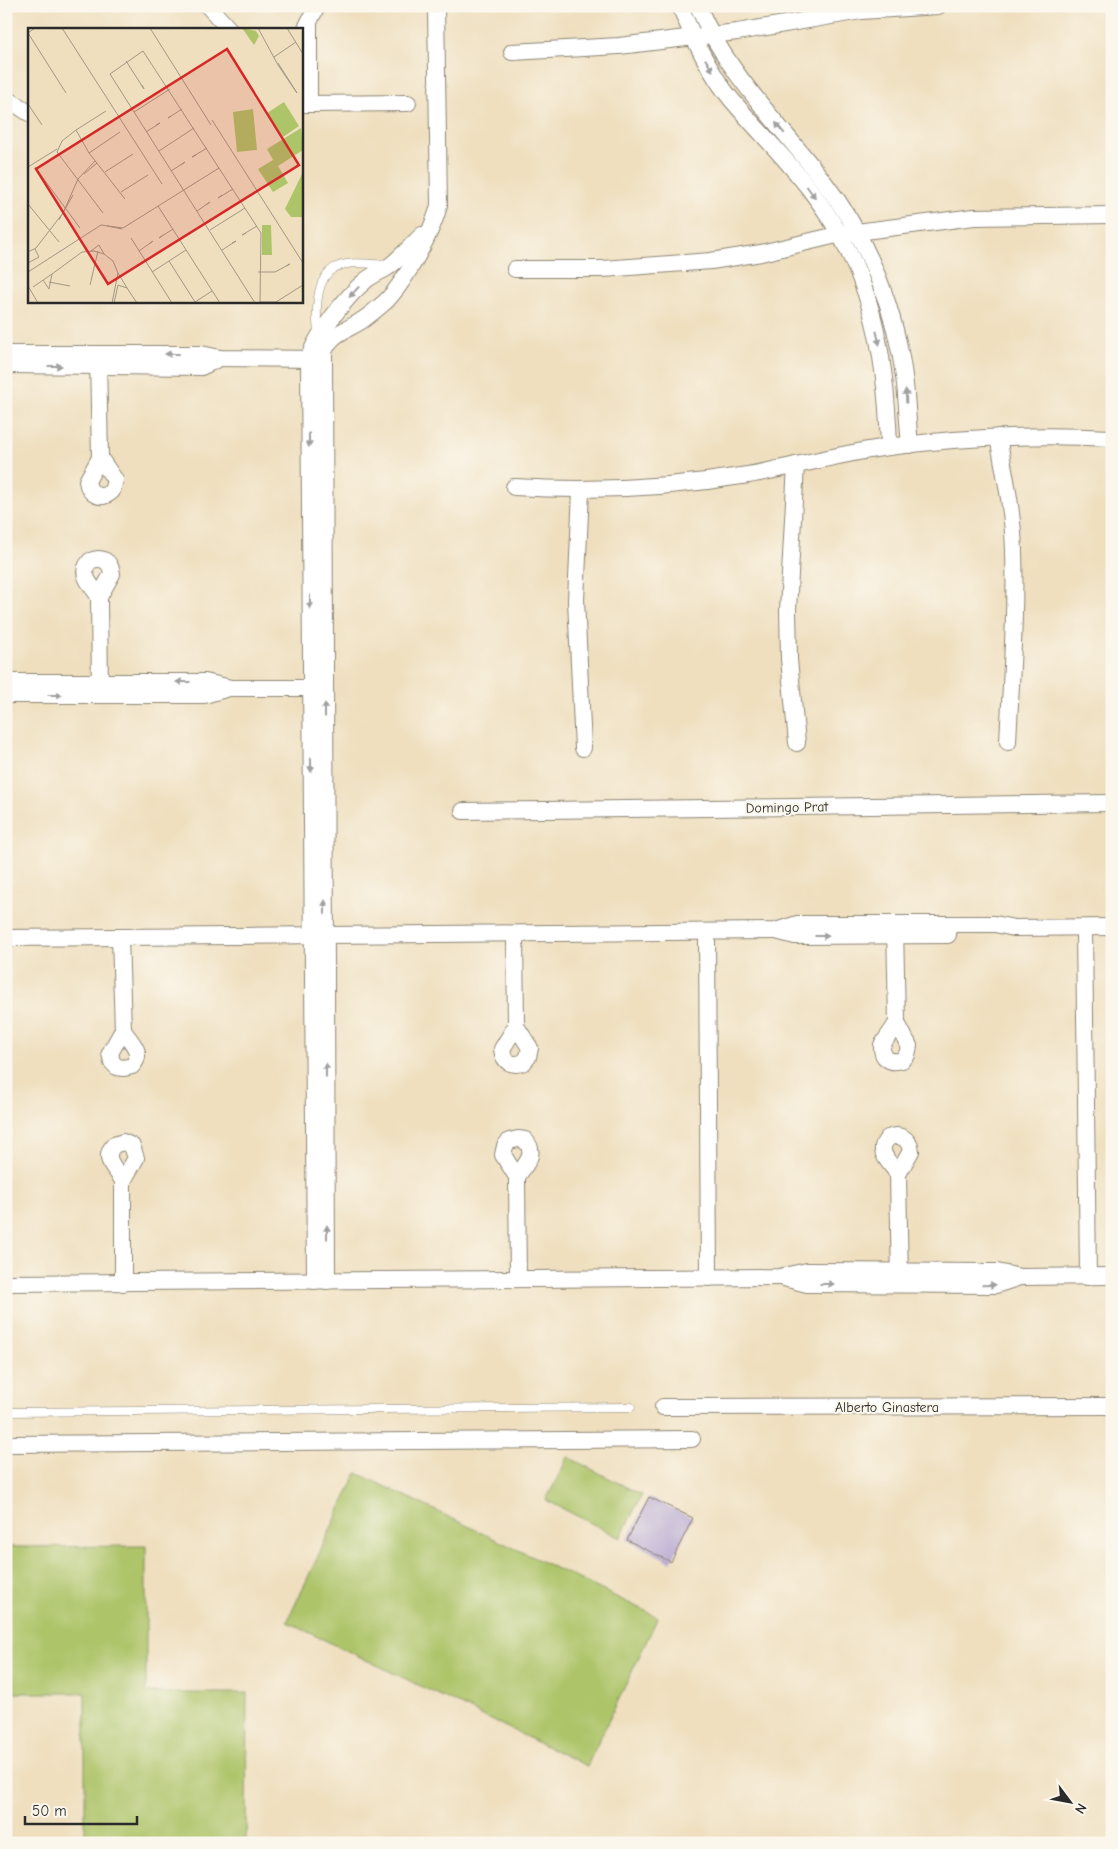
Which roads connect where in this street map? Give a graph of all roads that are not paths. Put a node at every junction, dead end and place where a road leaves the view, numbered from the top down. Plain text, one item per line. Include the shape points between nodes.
1 (208, 6) edge
2 (317, 6) edge
3 (436, 6) edge
4 (680, 6) edge
5 (698, 6) edge
6 (938, 6) edge
7 (228, 28) edge
8 (305, 30) edge
9 (713, 35) junction
10 (693, 37) junction
11 (512, 52) dead end
12 (305, 67) edge
13 (6, 98) edge
14 (408, 103) dead end
15 (305, 104) edge
16 (6, 109) edge
17 (28, 112) edge
18 (28, 113) edge
19 (1112, 216) edge
20 (430, 226) junction
21 (849, 233) junction
22 (390, 265) junction
23 (514, 269) dead end
24 (319, 350) junction
25 (6, 354) edge
26 (98, 360) junction
27 (6, 365) edge
28 (998, 437) junction
29 (1112, 438) edge
30 (910, 445) junction
31 (888, 447) junction
32 (100, 458) dead end
33 (796, 465) junction
34 (514, 487) dead end
35 (581, 491) junction
36 (99, 597) dead end
37 (6, 682) edge
38 (100, 688) junction
39 (318, 688) junction
40 (6, 695) edge
41 (1008, 742) dead end
42 (796, 743) dead end
43 (583, 748) dead end
44 (1112, 803) edge
45 (463, 811) dead end
46 (1112, 927) edge
47 (1084, 928) junction
48 (896, 930) junction
49 (707, 932) junction
50 (515, 934) junction
51 (120, 937) junction
52 (319, 937) junction
53 (6, 938) edge
54 (897, 1023) dead end
55 (516, 1026) dead end
56 (123, 1030) dead end
57 (898, 1174) dead end
58 (518, 1177) dead end
59 (123, 1181) dead end
60 (1088, 1276) junction
61 (1112, 1276) edge
62 (709, 1278) junction
63 (899, 1278) junction
64 (518, 1279) junction
65 (321, 1281) junction
66 (6, 1283) edge
67 (123, 1283) junction
68 (1112, 1406) edge
69 (631, 1407) dead end
70 (663, 1408) dead end
71 (6, 1412) edge
72 (692, 1439) dead end
73 (6, 1444) edge

1 - 7 street
2 - 8 street
3 - 20 street via 439,205
4 - 10 street
5 - 9 street
6 - 9 street via 861,11
8 - 12 street
9 - 10 street
21 -> 9 street via 825,182 735,70
10 - 11 street via 619,46
10 -> 21 street via 730,98
12 - 15 street
13 - 17 street
14 - 15 street
16 - 18 street
19 - 21 street via 974,216
20 - 22 street
20 - 24 street via 413,262 386,301
21 - 23 street via 711,261 603,269
30 -> 21 street via 897,338 866,249
21 -> 31 street via 852,255 877,334 887,395
22 -> 24 street via 364,281 348,298
22 - 24 lane via 356,264 335,267 329,272 318,299
24 - 26 street via 220,358 201,354
24 - 39 street
25 - 26 street
27 -> 26 street
26 - 32 street
28 - 29 street
28 - 30 street
28 - 41 street via 1014,551
30 - 31 street
31 - 33 street
33 - 35 street via 652,488
33 - 42 street via 788,610
34 - 35 street
35 - 43 street via 576,600
36 - 38 street
37 - 38 street
38 - 39 street via 204,695 231,688
40 -> 38 street
39 - 52 street
44 - 45 street, Domingo Prat
46 - 47 street
47 - 48 street via 1014,928 994,934
47 - 60 street
48 - 49 street via 796,936 774,931
48 - 54 street
49 - 50 street
49 - 62 street
50 - 52 street
50 - 55 street
51 - 52 street
51 - 53 street
51 - 56 street
52 - 65 street
57 - 63 street
58 - 64 street
59 - 67 street
60 - 61 street
60 - 63 street via 1020,1277 996,1286
62 - 63 street via 779,1277 807,1284
62 - 64 street
64 - 65 street
65 - 67 street
66 - 67 street
68 - 70 street, Alberto Ginastera
69 - 71 lane
72 - 73 street

